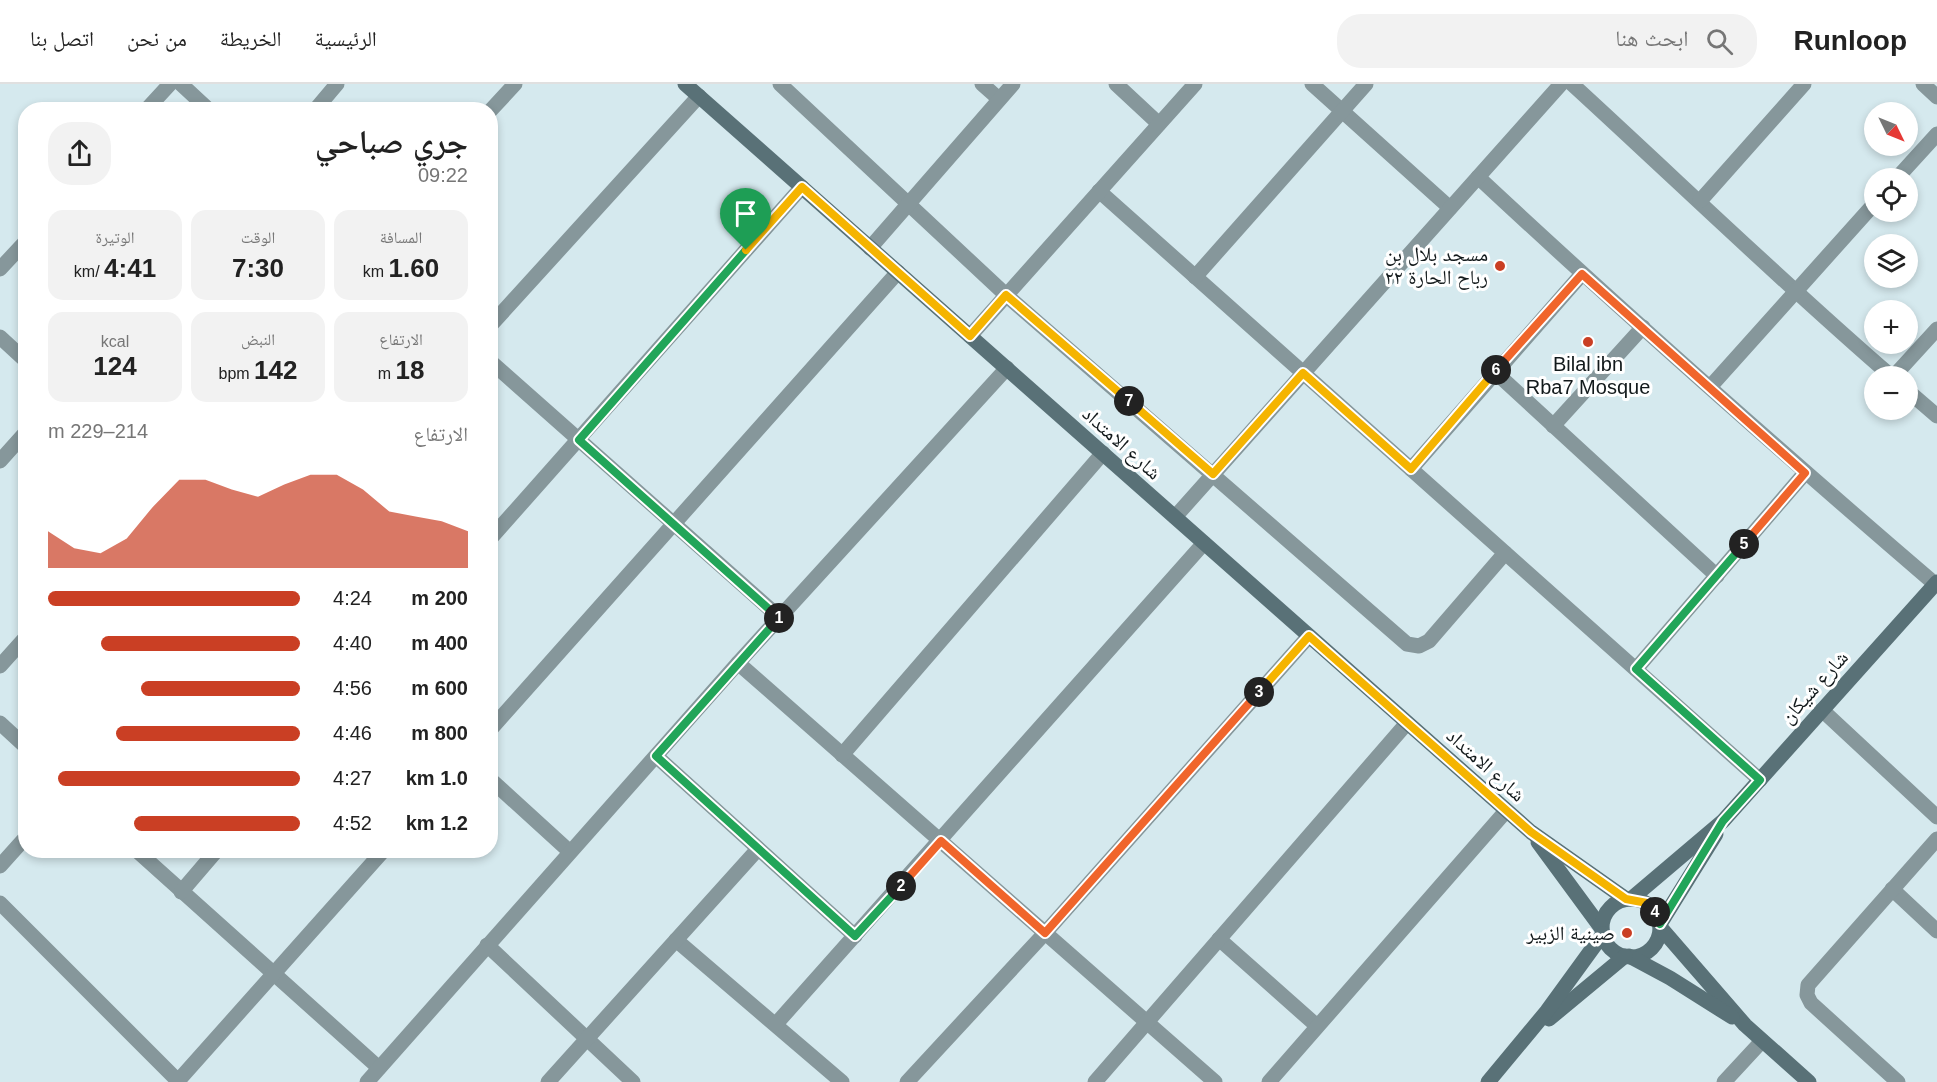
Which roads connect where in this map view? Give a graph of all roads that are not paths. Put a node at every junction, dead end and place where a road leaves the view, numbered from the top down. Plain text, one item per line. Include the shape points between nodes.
1 (170, 84) edge
2 (181, 84) edge
3 (337, 84) edge
4 (514, 84) edge
5 (686, 84) edge
6 (780, 84) edge
7 (982, 84) edge
8 (1013, 84) edge
9 (1116, 84) edge
10 (1195, 84) edge
11 (1312, 84) edge
12 (1366, 84) edge
13 (1561, 84) edge
14 (1572, 84) edge
15 (1804, 84) edge
16 (1923, 84) edge
17 (699, 96) junction
18 (1937, 97) edge
19 (999, 99) junction
20 (154, 102) edge
21 (200, 102) edge
22 (322, 102) edge
23 (498, 102) edge
24 (1342, 111) junction
25 (1159, 124) junction
26 (1937, 134) edge
27 (1906, 168) edge
28 (1478, 177) junction
29 (802, 187) junction
30 (1099, 191) junction
31 (1700, 201) junction
32 (908, 204) junction
33 (1450, 208) junction
34 (1864, 215) edge
35 (870, 248) junction
36 (18, 250) edge
37 (0, 269) edge
38 (898, 272) junction
39 (1582, 274) junction
40 (1195, 277) junction
41 (1795, 293) junction
42 (1006, 295) junction
43 (498, 317) edge
44 (1643, 327) junction
45 (1937, 329) edge
46 (970, 336) junction
47 (0, 338) edge
48 (18, 354) edge
49 (1881, 366) edge
50 (1902, 366) edge
51 (498, 368) edge
52 (1006, 368) junction
53 (1494, 371) junction
54 (1303, 373) junction
55 (1710, 387) junction
56 (1918, 400) edge
57 (1937, 417) edge
58 (1553, 426) junction
59 (579, 440) junction
60 (18, 441) edge
61 (1102, 453) junction
62 (0, 461) edge
63 (1411, 469) junction
64 (1805, 473) junction
65 (1213, 474) junction
66 (1175, 517) junction
67 (674, 524) junction
68 (498, 530) edge
69 (1204, 543) junction
70 (1505, 553) junction
71 (1717, 576) junction
72 (1936, 583) edge
73 (779, 617) junction
74 (1309, 636) junction
75 (18, 646) edge
76 (738, 663) junction
77 (0, 666) edge
78 (1636, 669) junction
79 (1822, 710) junction
80 (498, 721) edge
81 (0, 723) edge
82 (1407, 723) junction
83 (18, 740) edge
84 (842, 754) junction
85 (656, 756) junction
86 (1760, 780) junction
87 (498, 786) edge
88 (1506, 811) junction
89 (1937, 817) edge
90 (1723, 821) junction
91 (1531, 832) junction
92 (1937, 838) edge
93 (941, 841) junction
94 (18, 846) edge
95 (758, 849) junction
96 (569, 851) junction
97 (145, 858) edge
98 (210, 858) edge
99 (377, 858) edge
100 (0, 866) edge
101 (1892, 889) junction
102 (181, 892) junction
103 (1629, 899) junction
104 (0, 903) edge
105 (1660, 925) junction
106 (1937, 931) edge
107 (1602, 932) junction
108 (1045, 933) junction
109 (855, 936) junction
110 (1219, 939) junction
111 (676, 940) junction
112 (487, 945) junction
113 (1627, 956) junction
114 (274, 974) junction
115 (1146, 1022) junction
116 (776, 1024) junction
117 (1745, 1025) junction
118 (1317, 1026) junction
119 (586, 1039) junction
120 (1762, 1041) junction
121 (1518, 1048) junction
122 (379, 1068) junction
123 (179, 1082) edge
124 (367, 1082) edge
125 (548, 1082) edge
126 (633, 1082) edge
127 (842, 1082) edge
128 (906, 1082) edge
129 (1095, 1082) edge
130 (1215, 1082) edge
131 (1269, 1082) edge
132 (1488, 1082) edge
133 (1724, 1082) edge
134 (1809, 1082) edge
135 (1898, 1082) edge

1 - 20 street
2 - 21 street
3 - 22 street
4 - 23 street
5 - 17 street, شارع الامتداد
6 - 32 street
7 - 19 street
8 - 19 street
9 - 25 street
10 - 25 street
11 - 24 street
12 - 24 street
13 - 28 street
14 - 31 street
15 - 31 street
16 - 18 street
17 - 29 street, شارع الامتداد
17 - 43 street
19 - 32 street
24 - 33 street
24 - 40 street
25 - 30 street
26 - 27 street
28 - 33 street
28 - 39 street
29 - 35 street, شارع الامتداد
29 - 59 street
30 - 40 street
30 - 42 street
31 - 41 street
32 - 35 street
32 - 42 street
33 - 54 street
34 - 41 street
35 - 38 street, شارع الامتداد
36 - 37 street
38 - 46 street, شارع الامتداد
38 - 67 street
39 - 44 street
39 - 53 street
40 - 54 street
41 - 49 street
41 - 55 street
42 - 46 street
42 - 65 street
44 - 55 street
44 - 58 street
45 - 50 street
46 - 52 street, شارع الامتداد
47 - 48 street
51 - 59 street
52 - 61 street, شارع الامتداد
52 - 73 street
53 - 58 street
53 - 63 street
54 - 63 street
54 - 65 street
55 - 64 street
56 - 57 street
58 - 71 street
59 - 67 street
59 - 68 street
60 - 62 street
61 - 66 street, شارع الامتداد
61 - 84 street
63 - 70 street
64 - 71 street
64 - 72 street
65 - 66 street
65 - 70 street via 1407,644 1419,646 1429,640
66 - 69 street, شارع الامتداد
67 - 73 street
67 - 80 street
69 - 74 street, شارع الامتداد
69 - 93 street
70 - 78 street
71 - 78 street
72 - 79 street, شارع شيكان
73 - 76 street
74 - 82 street, شارع الامتداد
74 - 108 street
75 - 77 street
76 - 84 street
76 - 85 street
78 - 86 street
79 - 86 street, شارع شيكان
79 - 89 street
81 - 83 street
82 - 88 street, شارع الامتداد
82 - 110 street
84 - 93 street
85 - 95 street
85 - 96 street
86 - 90 street, شارع شيكان
87 - 96 street
88 - 91 street, شارع الامتداد
88 - 118 street
90 - 103 street, شارع شيكان
90 - 105 street, شارع شيكان
91 - 103 street, شارع الامتداد
91 - 107 street, شارع الامتداد
92 - 101 street
93 - 108 street
93 - 109 street
94 - 100 street
95 - 109 street
95 - 111 street
96 - 112 street
97 - 102 street
98 - 102 street
99 - 114 street
101 - 106 street
101 - 135 street via 1808,985 1807,995 1811,1003
102 - 114 street
103 - 105 street via 1647,903
103 - 107 street via 1611,907
104 - 123 street
105 - 113 street via 1651,949
105 - 117 street
107 - 113 street via 1613,950
107 - 121 street
108 - 115 street
108 - 128 street
109 - 116 street
110 - 115 street
110 - 118 street
111 - 116 street
111 - 119 street
112 - 119 street
112 - 122 street
113 - 117 street
113 - 121 street
114 - 122 street
114 - 123 street
115 - 129 street
115 - 130 street
116 - 127 street
117 - 120 street
118 - 131 street
119 - 125 street
119 - 126 street
120 - 133 street
120 - 134 street
121 - 132 street
122 - 124 street

